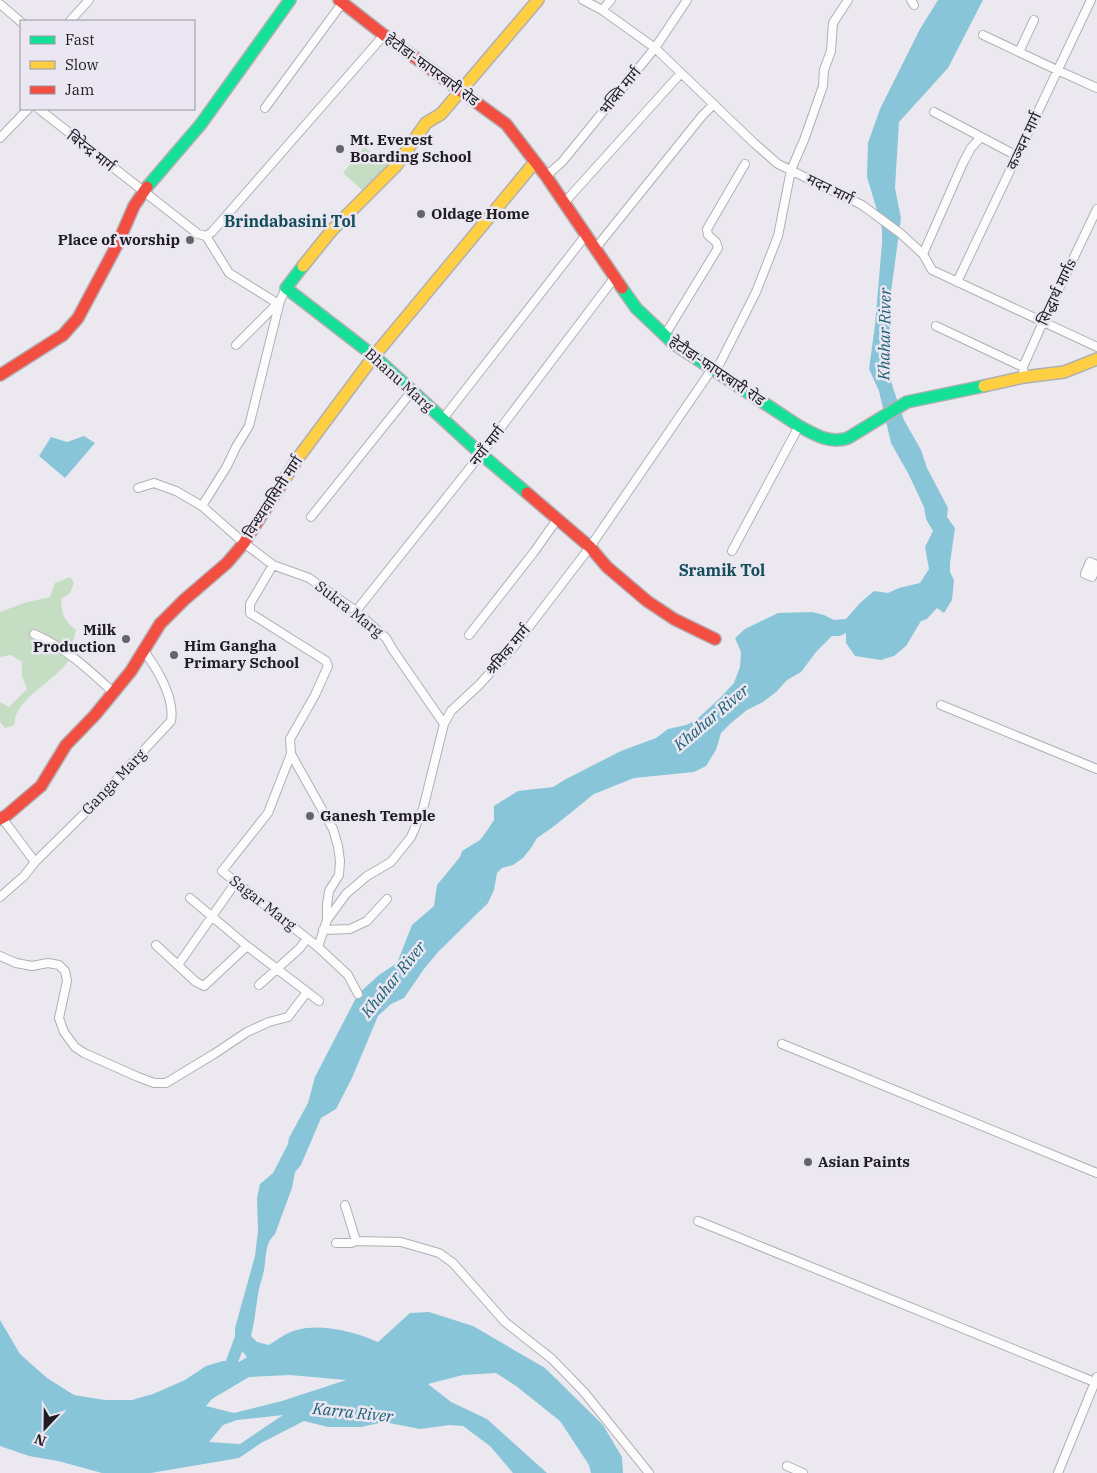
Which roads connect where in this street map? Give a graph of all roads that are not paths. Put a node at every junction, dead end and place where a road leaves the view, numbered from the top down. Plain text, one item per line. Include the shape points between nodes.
1 (89, 0) edge
2 (290, 0) edge
3 (538, 0) edge
4 (582, 0) edge
5 (611, 0) edge
6 (687, 0) edge
7 (848, 0) edge
8 (1090, 0) edge
9 (341, 1) edge
10 (0, 4) edge
11 (602, 10) junction
12 (71, 20) edge
13 (1034, 20) dead end
14 (20, 21) edge
15 (384, 35) junction
16 (983, 35) dead end
17 (655, 48) junction
18 (1019, 52) junction
19 (1057, 70) junction
20 (681, 73) junction
21 (1097, 88) edge
22 (461, 92) junction
23 (714, 104) junction
24 (265, 108) dead end
25 (27, 110) edge
26 (40, 110) edge
27 (934, 112) dead end
28 (981, 137) junction
29 (0, 138) edge
30 (1017, 156) junction
31 (535, 162) junction
32 (745, 164) dead end
33 (791, 170) junction
34 (546, 176) junction
35 (143, 192) junction
36 (564, 203) junction
37 (1097, 209) edge
38 (586, 235) junction
39 (206, 236) junction
40 (595, 249) junction
41 (923, 254) junction
42 (615, 277) junction
43 (957, 282) junction
44 (286, 288) junction
45 (279, 302) junction
46 (1043, 322) junction
47 (936, 326) dead end
48 (664, 335) junction
49 (236, 345) dead end
50 (1097, 347) edge
51 (374, 356) junction
52 (1097, 359) edge
53 (714, 370) junction
54 (1023, 372) junction
55 (0, 375) edge
56 (412, 391) junction
57 (442, 420) junction
58 (798, 426) junction
59 (481, 454) junction
60 (138, 488) dead end
61 (202, 506) junction
62 (311, 517) dead end
63 (558, 518) junction
64 (244, 543) junction
65 (590, 547) junction
66 (732, 551) dead end
67 (273, 565) junction
68 (356, 611) junction
69 (34, 634) dead end
70 (468, 635) dead end
71 (715, 639) dead end
72 (143, 650) junction
73 (113, 692) junction
74 (941, 705) dead end
75 (444, 724) junction
76 (290, 754) junction
77 (1097, 769) edge
78 (1, 819) edge
79 (35, 862) junction
80 (236, 882) junction
81 (0, 897) edge
82 (190, 898) dead end
83 (387, 899) dead end
84 (212, 916) junction
85 (327, 920) junction
86 (323, 930) junction
87 (307, 938) junction
88 (156, 945) dead end
89 (247, 946) junction
90 (318, 947) junction
91 (0, 956) edge
92 (178, 965) junction
93 (277, 969) junction
94 (259, 985) dead end
95 (307, 992) junction
96 (358, 994) dead end
97 (319, 1001) dead end
98 (782, 1044) dead end
99 (1097, 1173) edge
100 (345, 1206) dead end
101 (698, 1221) dead end
102 (356, 1241) junction
103 (336, 1243) dead end
104 (1096, 1381) edge
105 (787, 1466) dead end
106 (649, 1473) edge
107 (803, 1473) edge
108 (1058, 1473) edge

1 - 12 street
2 - 35 main road via 201,124
3 - 22 main road
4 - 11 street, मदन मार्ग
5 - 11 street
6 - 17 street, भक्ति मार्ग
7 - 33 street, श्रमिक मार्ग via 833,23 823,86
8 - 19 street, कञ्चन मार्ग
9 - 15 main road, हेटौडा-फापरबारी रोड
9 - 24 street
10 - 14 street
11 - 17 street, मदन मार्ग
13 - 18 street
15 - 22 main road, हेटौडा-फापरबारी रोड
15 - 39 street
16 - 18 street
17 - 20 street, मदन मार्ग
17 - 34 street, भक्ति मार्ग via 562,162
18 - 19 street
19 - 21 street
19 - 30 street, कञ्चन मार्ग
20 - 23 street, मदन मार्ग
20 - 36 street
22 - 31 main road, हेटौडा-फापरबारी रोड via 506,124
22 - 44 main road via 441,114 426,123 396,166 332,230
23 - 33 street, मदन मार्ग via 778,164
23 - 40 street
25 - 29 street
26 - 35 street, बिरेन्द्र मार्ग
27 - 28 street
28 - 30 street
28 - 41 street via 963,163
30 - 43 street, कञ्चन मार्ग
31 - 34 main road, हेटौडा-फापरबारी रोड
31 - 51 main road, विन्ध्यवासिनी मार्ग
32 - 48 street via 707,229 718,248
33 - 41 street, मदन मार्ग via 862,205
33 - 53 street, श्रमिक मार्ग via 778,236 756,292
34 - 36 main road, हेटौडा-फापरबारी रोड
35 - 39 street, बिरेन्द्र मार्ग via 198,234
35 - 55 main road via 71,327
36 - 38 main road, हेटौडा-फापरबारी रोड
37 - 46 street, सिद्धार्थ मार्गs
38 - 40 main road, हेटौडा-फापरबारी रोड
38 - 57 street
39 - 45 street via 229,273
40 - 42 main road, हेटौडा-फापरबारी रोड
41 - 43 street, मदन मार्ग via 932,270
42 - 48 main road, हेटौडा-फापरबारी रोड via 636,308
42 - 59 street, नयाँ मार्ग
43 - 46 street, मदन मार्ग
44 - 45 street
44 - 51 main road, Bhanu Marg
45 - 49 street
45 - 61 street via 249,426
46 - 50 street, मदन मार्ग
46 - 54 street, सिद्धार्थ मार्गs
47 - 54 street
48 - 53 main road, हेटौडा-फापरबारी रोड
51 - 56 main road, Bhanu Marg
51 - 64 main road, विन्ध्यवासिनी मार्ग via 298,458
52 - 54 main road, हेटौडा-फापरबारी रोड via 1064,372
53 - 58 main road, हेटौडा-फापरबारी रोड
53 - 65 street, श्रमिक मार्ग
54 - 58 main road, हेटौडा-फापरबारी रोड via 907,402 838,441 817,436
56 - 57 main road, Bhanu Marg
56 - 62 street
57 - 59 main road, Bhanu Marg
58 - 66 street
59 - 63 main road, Bhanu Marg
59 - 68 street, नयाँ मार्ग
60 - 61 street, Sukra Marg via 154,483
61 - 64 street, Sukra Marg
63 - 65 main road, Bhanu Marg
63 - 70 street
64 - 67 street, Sukra Marg
64 - 72 main road, विन्ध्यवासिनी मार्ग via 160,624
65 - 71 main road, Bhanu Marg via 647,601 674,619
65 - 75 street, श्रमिक मार्ग via 512,649 451,712
67 - 68 street, Sukra Marg via 309,578
67 - 76 street via 250,604 250,613 326,661 328,666 290,739
68 - 75 street, Sukra Marg via 386,638
69 - 73 street via 54,643 80,662
72 - 73 main road, विन्ध्यवासिनी मार्ग
72 - 79 street, Ganga Marg via 153,662 170,699 172,721
73 - 78 main road, विन्ध्यवासिनी मार्ग via 66,745 41,786
74 - 77 street
75 - 85 street, श्रमिक मार्ग via 423,809 412,837 391,862 346,894
76 - 80 street, Sagar Marg via 268,813 222,871
76 - 85 street via 333,829 338,846 339,876 329,891
78 - 79 street
79 - 81 street, Ganga Marg
80 - 84 street
80 - 87 street, Sagar Marg
82 - 84 street
83 - 86 street via 366,921 350,929
84 - 89 street
84 - 92 street
85 - 86 street, श्रमिक मार्ग
86 - 90 street, श्रमिक मार्ग
87 - 90 street, Sagar Marg
87 - 93 street
88 - 92 street
89 - 92 street via 204,986
89 - 93 street
90 - 96 street, Sagar Marg via 348,974
91 - 95 street via 32,966 59,965 67,980 59,1018 75,1048 154,1083 166,1083 247,1032 288,1017
93 - 94 street
93 - 95 street
95 - 97 street
98 - 99 street
100 - 102 street
101 - 104 street
102 - 103 street
102 - 106 street via 401,1242 438,1253 453,1263 505,1322 552,1359 584,1392
104 - 108 street
105 - 107 street

